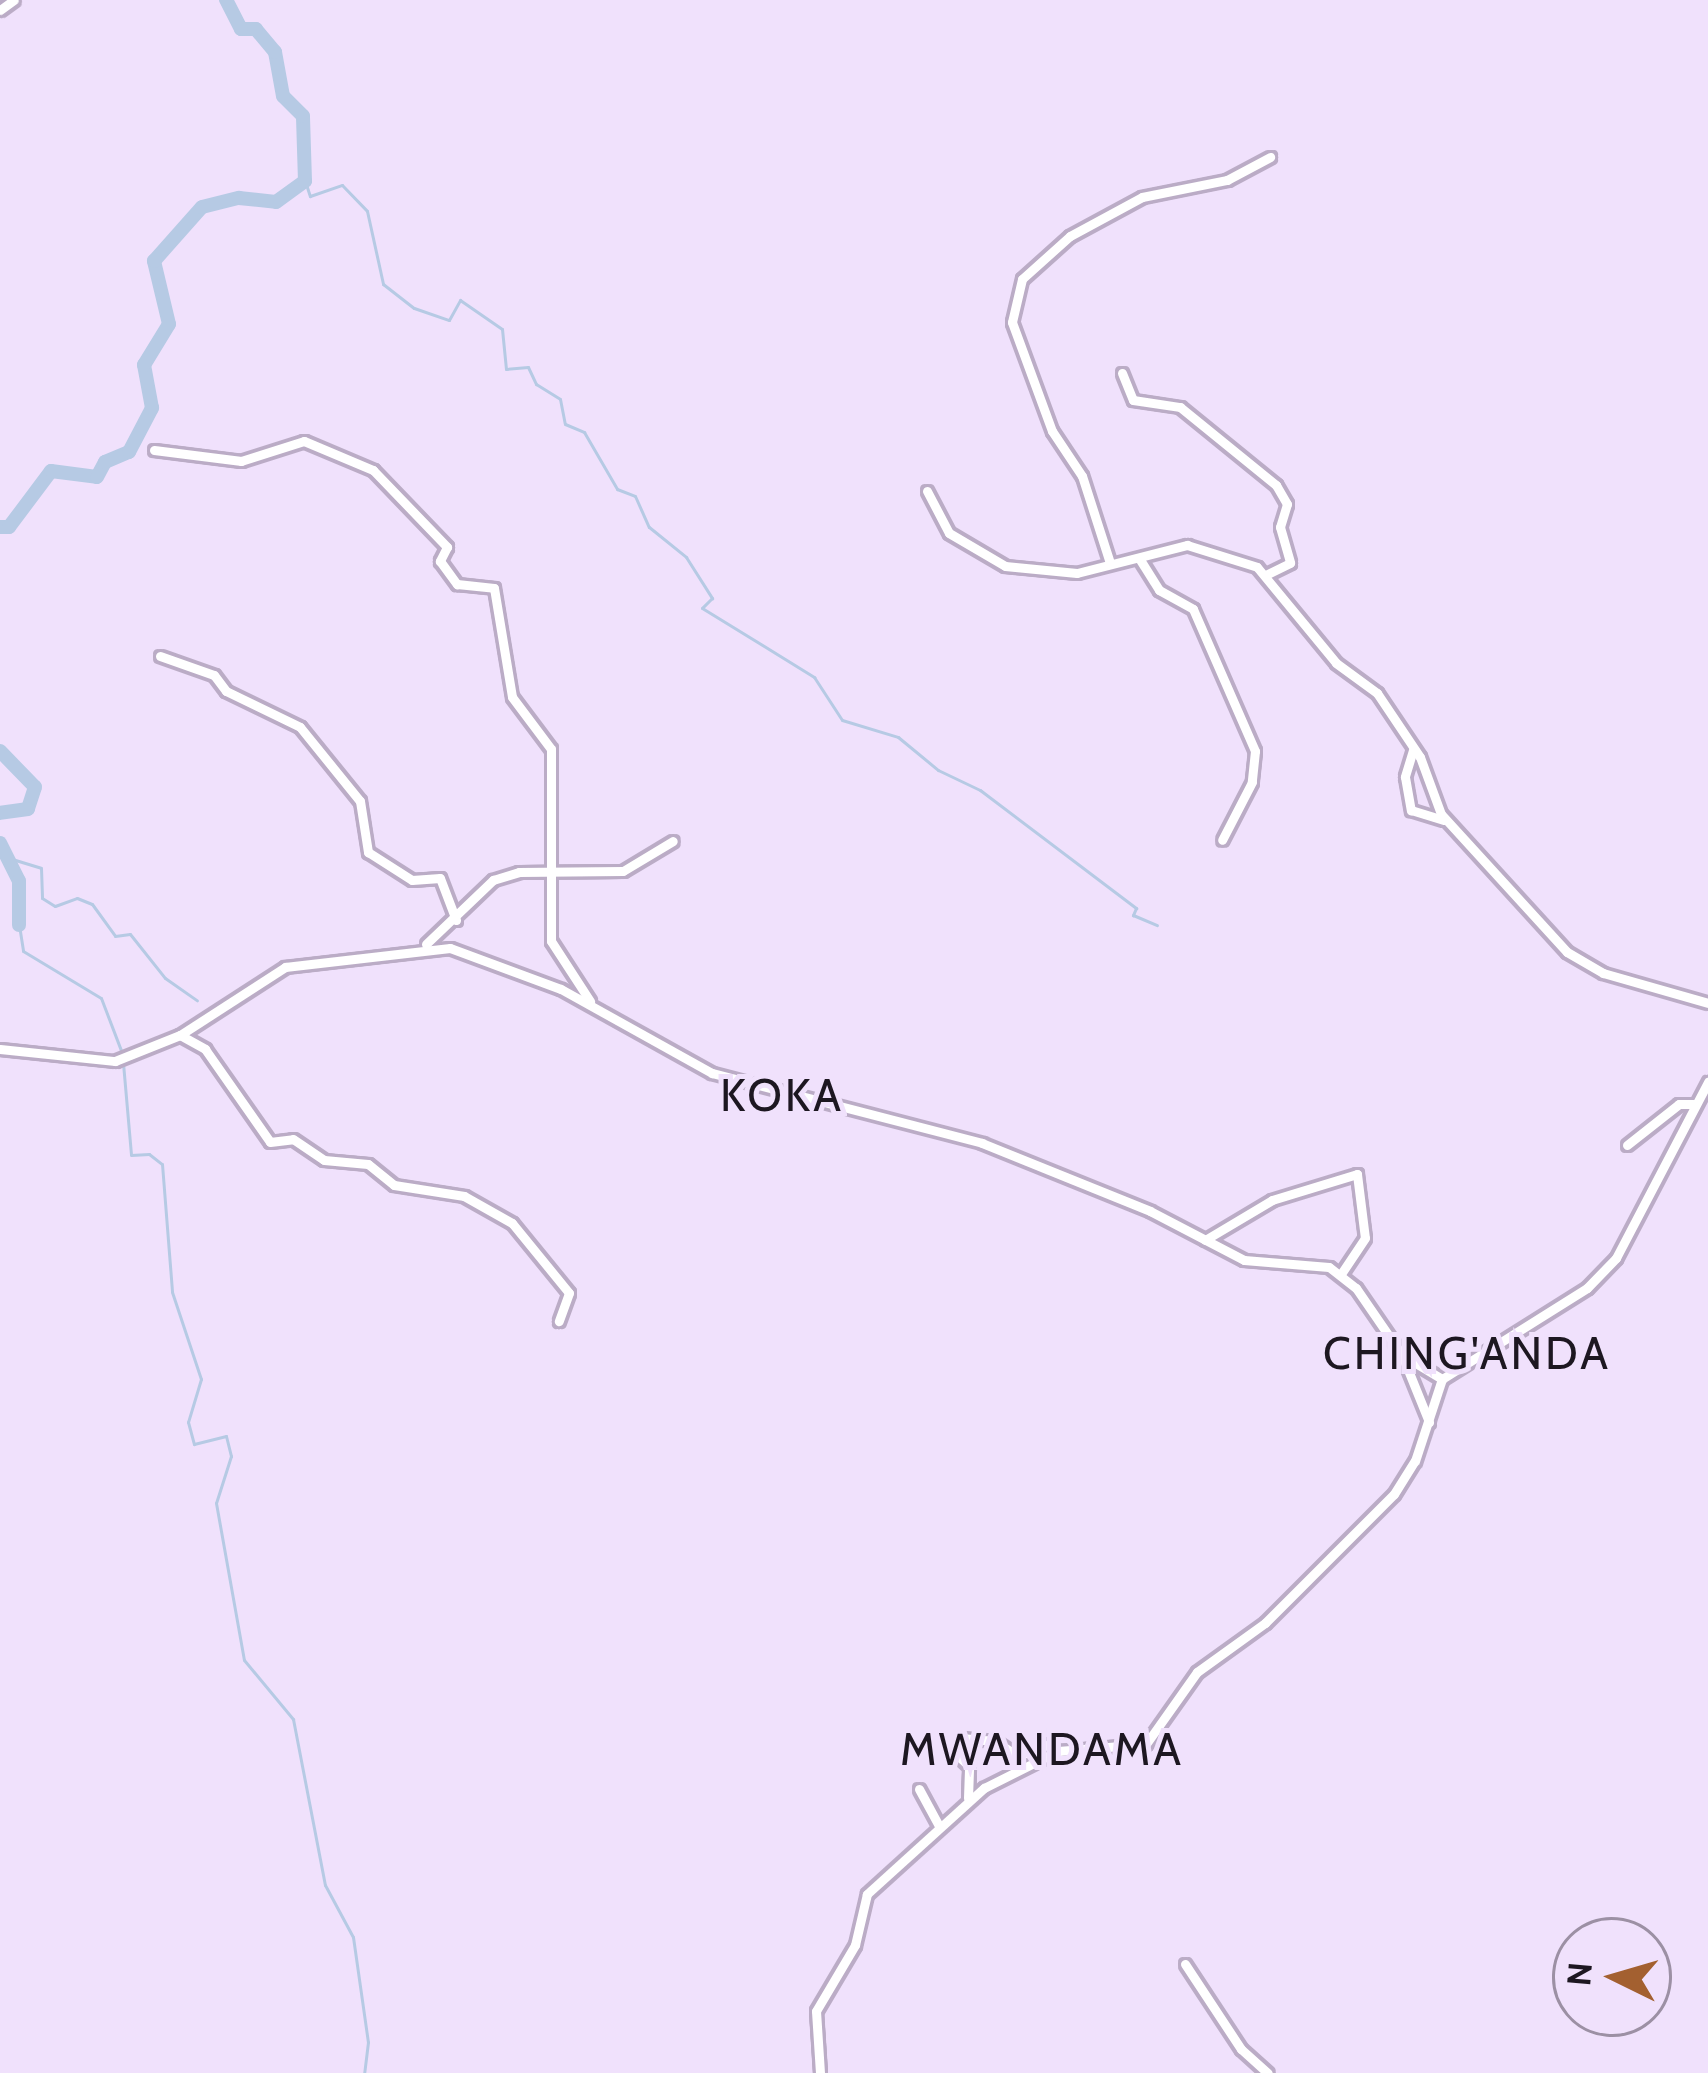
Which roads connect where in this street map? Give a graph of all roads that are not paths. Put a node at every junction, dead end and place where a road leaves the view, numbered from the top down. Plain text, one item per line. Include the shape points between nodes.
1 (14, 0) edge
2 (0, 10) edge
3 (1270, 157) dead end
4 (1122, 373) dead end
5 (154, 450) dead end
6 (927, 490) dead end
7 (1138, 558) junction
8 (1110, 563) junction
9 (1267, 574) junction
10 (160, 656) dead end
11 (1413, 750) junction
12 (1446, 821) junction
13 (1222, 840) dead end
14 (673, 841) dead end
15 (547, 874) junction
16 (456, 920) junction
17 (421, 946) junction
18 (1708, 1003) edge
19 (592, 1006) junction
20 (180, 1035) junction
21 (0, 1049) edge
22 (1708, 1082) edge
23 (1693, 1104) junction
24 (1627, 1145) dead end
25 (1205, 1240) junction
26 (1341, 1274) junction
27 (559, 1321) dead end
28 (1402, 1355) junction
29 (1442, 1379) junction
30 (1430, 1422) junction
31 (1058, 1752) junction
32 (919, 1789) dead end
33 (968, 1798) junction
34 (939, 1826) junction
35 (1185, 1964) dead end
36 (820, 2073) edge
37 (1268, 2073) edge

1 - 2 street
3 - 8 street via 1228,180 1142,196 1052,248 1022,279 1012,322 1052,431 1082,476
4 - 9 street via 1133,400 1180,407 1276,485 1287,504 1280,526 1290,563
5 - 15 street via 241,461 304,442 373,470 447,548 440,561 457,584 494,588 512,698 550,748
6 - 8 street via 949,533 983,558 1054,574
7 - 8 street
7 - 9 street via 1193,545
7 - 13 street via 1159,590 1193,609 1255,751 1252,782
9 - 11 street via 1336,663 1377,693
10 - 16 street via 214,675 226,691 300,727 360,801 368,852 412,880 440,878
11 - 12 street
11 - 12 street via 1405,777 1411,810
12 - 18 street via 1574,958
14 - 15 street via 623,871
15 - 16 street via 494,880
15 - 19 street via 551,941
16 - 17 street
17 - 19 street via 504,963
17 - 20 street via 284,967
19 - 25 street via 712,1072 981,1143
20 - 21 street via 122,1058
20 - 27 street via 205,1049 270,1142 292,1139 324,1160 368,1164 394,1185 464,1196 512,1223 569,1293
22 - 23 street
23 - 24 street via 1679,1104
23 - 29 street via 1642,1218 1604,1271
25 - 26 street via 1244,1260
25 - 26 street via 1272,1200 1357,1174 1365,1238
26 - 28 street
28 - 29 street
28 - 30 street
29 - 30 street
30 - 31 street via 1394,1494 1265,1624 1197,1672 1146,1744
31 - 33 street
31 - 33 street via 1050,1744 1017,1756 995,1741 961,1738 954,1752 969,1766
32 - 34 street
33 - 34 street
34 - 36 street via 867,1894 855,1945 816,2011
35 - 37 street via 1241,2049

